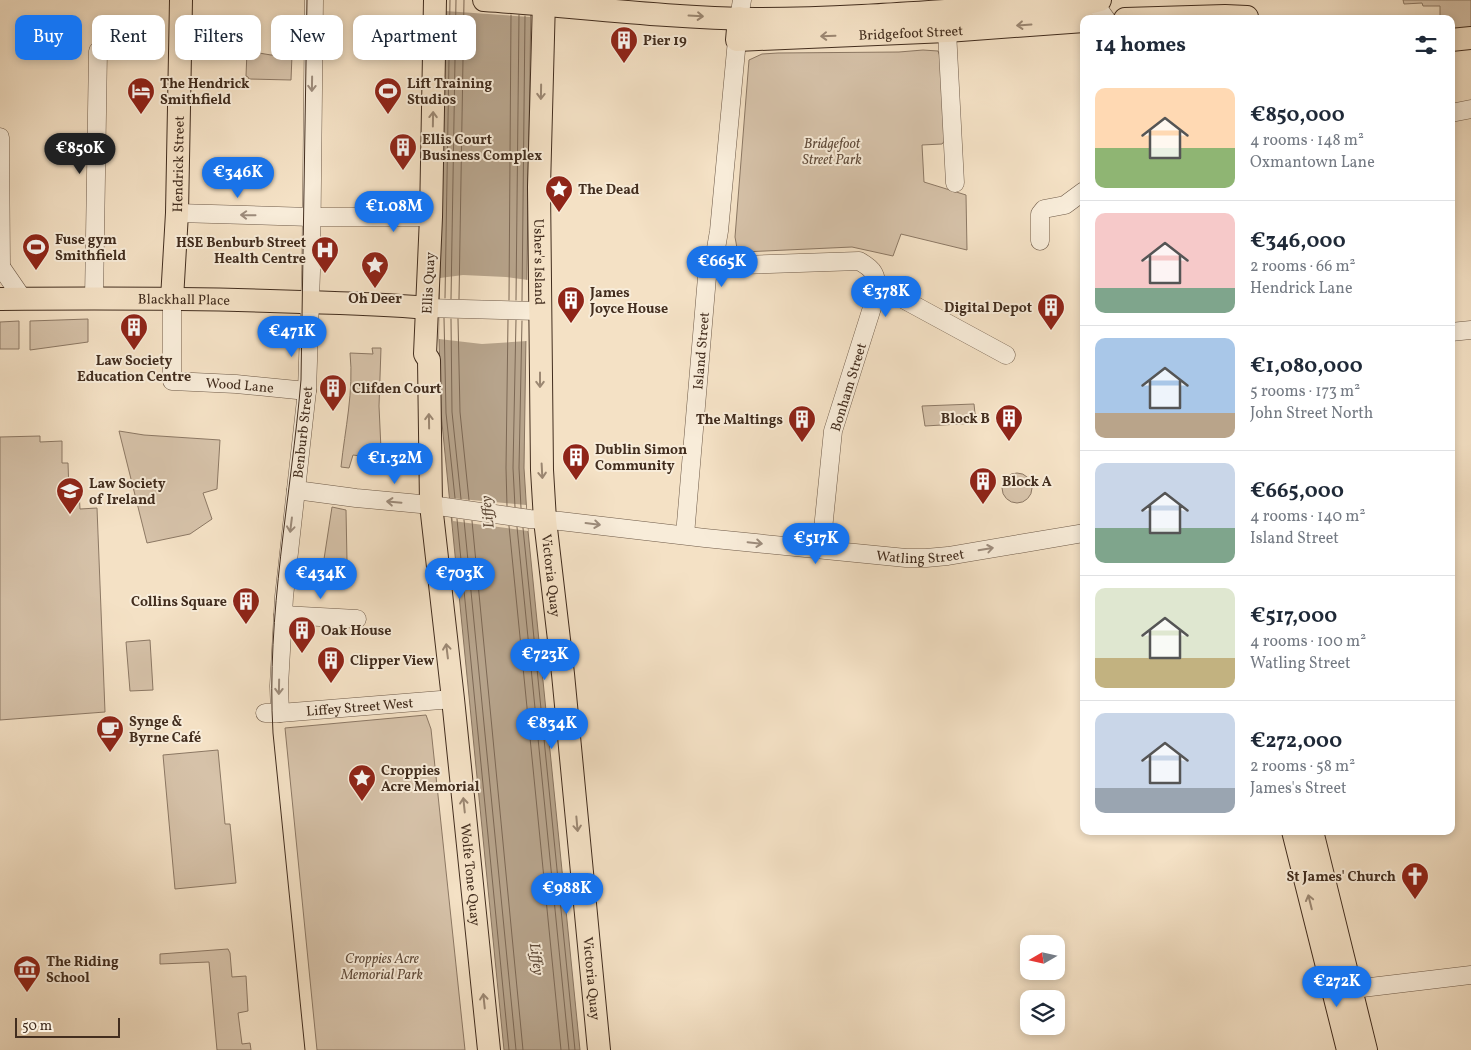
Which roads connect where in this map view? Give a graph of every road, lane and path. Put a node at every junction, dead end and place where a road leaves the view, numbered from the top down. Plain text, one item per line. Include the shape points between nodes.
1 (181, 0) edge
2 (314, 0) edge
3 (435, 0) edge
4 (484, 0) edge
5 (540, 3) edge
6 (1095, 8) edge
7 (1248, 12) edge
8 (1231, 15) edge
9 (740, 19) edge
10 (947, 31) junction
11 (98, 60) edge
12 (1471, 109) edge
13 (1455, 112) edge
14 (0, 136) edge
15 (955, 183) dead end
16 (1080, 194) edge
17 (177, 213) junction
18 (1, 216) edge
19 (304, 216) junction
20 (431, 218) junction
21 (1040, 241) dead end
22 (713, 266) junction
23 (1, 268) edge
24 (877, 285) junction
25 (172, 298) junction
26 (0, 299) edge
27 (24, 299) junction
28 (94, 299) junction
29 (310, 302) junction
30 (433, 308) junction
31 (533, 311) junction
32 (1471, 330) edge
33 (1455, 332) edge
34 (1006, 355) dead end
35 (307, 391) junction
36 (296, 490) junction
37 (439, 507) junction
38 (537, 520) junction
39 (1080, 534) edge
40 (685, 535) junction
41 (821, 549) junction
42 (283, 615) junction
43 (357, 619) dead end
44 (453, 699) junction
45 (273, 713) joint
46 (1294, 835) edge
47 (1313, 835) edge
48 (1471, 975) edge
49 (1343, 992) junction
50 (489, 1050) edge
51 (599, 1050) edge
52 (1348, 1050) edge
53 (1366, 1050) edge

1 - 17 main road, Hendrick Street
2 -> 19 street, Benburb Street
20 -> 3 main road, Ellis Quay
4 - 5 main road, Bridgefoot Street
5 -> 9 main road, Bridgefoot Street
5 -> 31 main road, Usher's Island via 540,187
6 - 9 main road, Bridgefoot Street
6 -> 10 main road, Bridgefoot Street
7 - 8 main road
10 -> 9 main road, Bridgefoot Street
9 - 22 street, Island Street
10 - 15 street
11 - 28 street
12 - 13 street
14 - 18 street
16 - 21 street via 1065,205 1044,209 1040,214
19 -> 17 street
17 - 25 main road, Hendrick Street
18 - 23 street
19 - 20 street
19 - 29 street, Benburb Street
20 - 30 main road, Ellis Quay
22 - 24 street via 859,261 869,266
22 - 40 street, Island Street via 707,276
23 - 27 street
24 - 34 street
24 - 41 street, Bonham Street via 833,432
25 - 28 main road, Blackhall Place
25 - 29 main road, Blackhall Place
25 - 35 street, Wood Lane via 172,381
26 - 27 main road, Blackhall Place
27 - 28 main road, Blackhall Place
29 - 30 main road, Blackhall Place
29 - 35 street, Benburb Street
30 - 31 street
37 -> 30 main road, Ellis Quay via 429,405 429,360 425,354
31 -> 38 main road, Usher's Island via 540,436
32 - 33 street
35 - 36 street, Benburb Street
37 -> 36 street, Watling Street
36 -> 42 street, Benburb Street
37 - 38 street, Watling Street
44 -> 37 main road, Ellis Quay
38 -> 40 street, Watling Street
38 -> 51 main road, Victoria Quay via 563,674
41 -> 39 street, Watling Street via 926,558
40 -> 41 street, Watling Street
42 - 43 street
42 -> 45 street, Benburb Street via 279,686
44 - 45 street, Liffey Street West
50 -> 44 main road, Wolfe Tone Quay
49 -> 46 main road
47 - 49 main road
48 - 49 street
49 - 52 main road
49 - 53 main road

